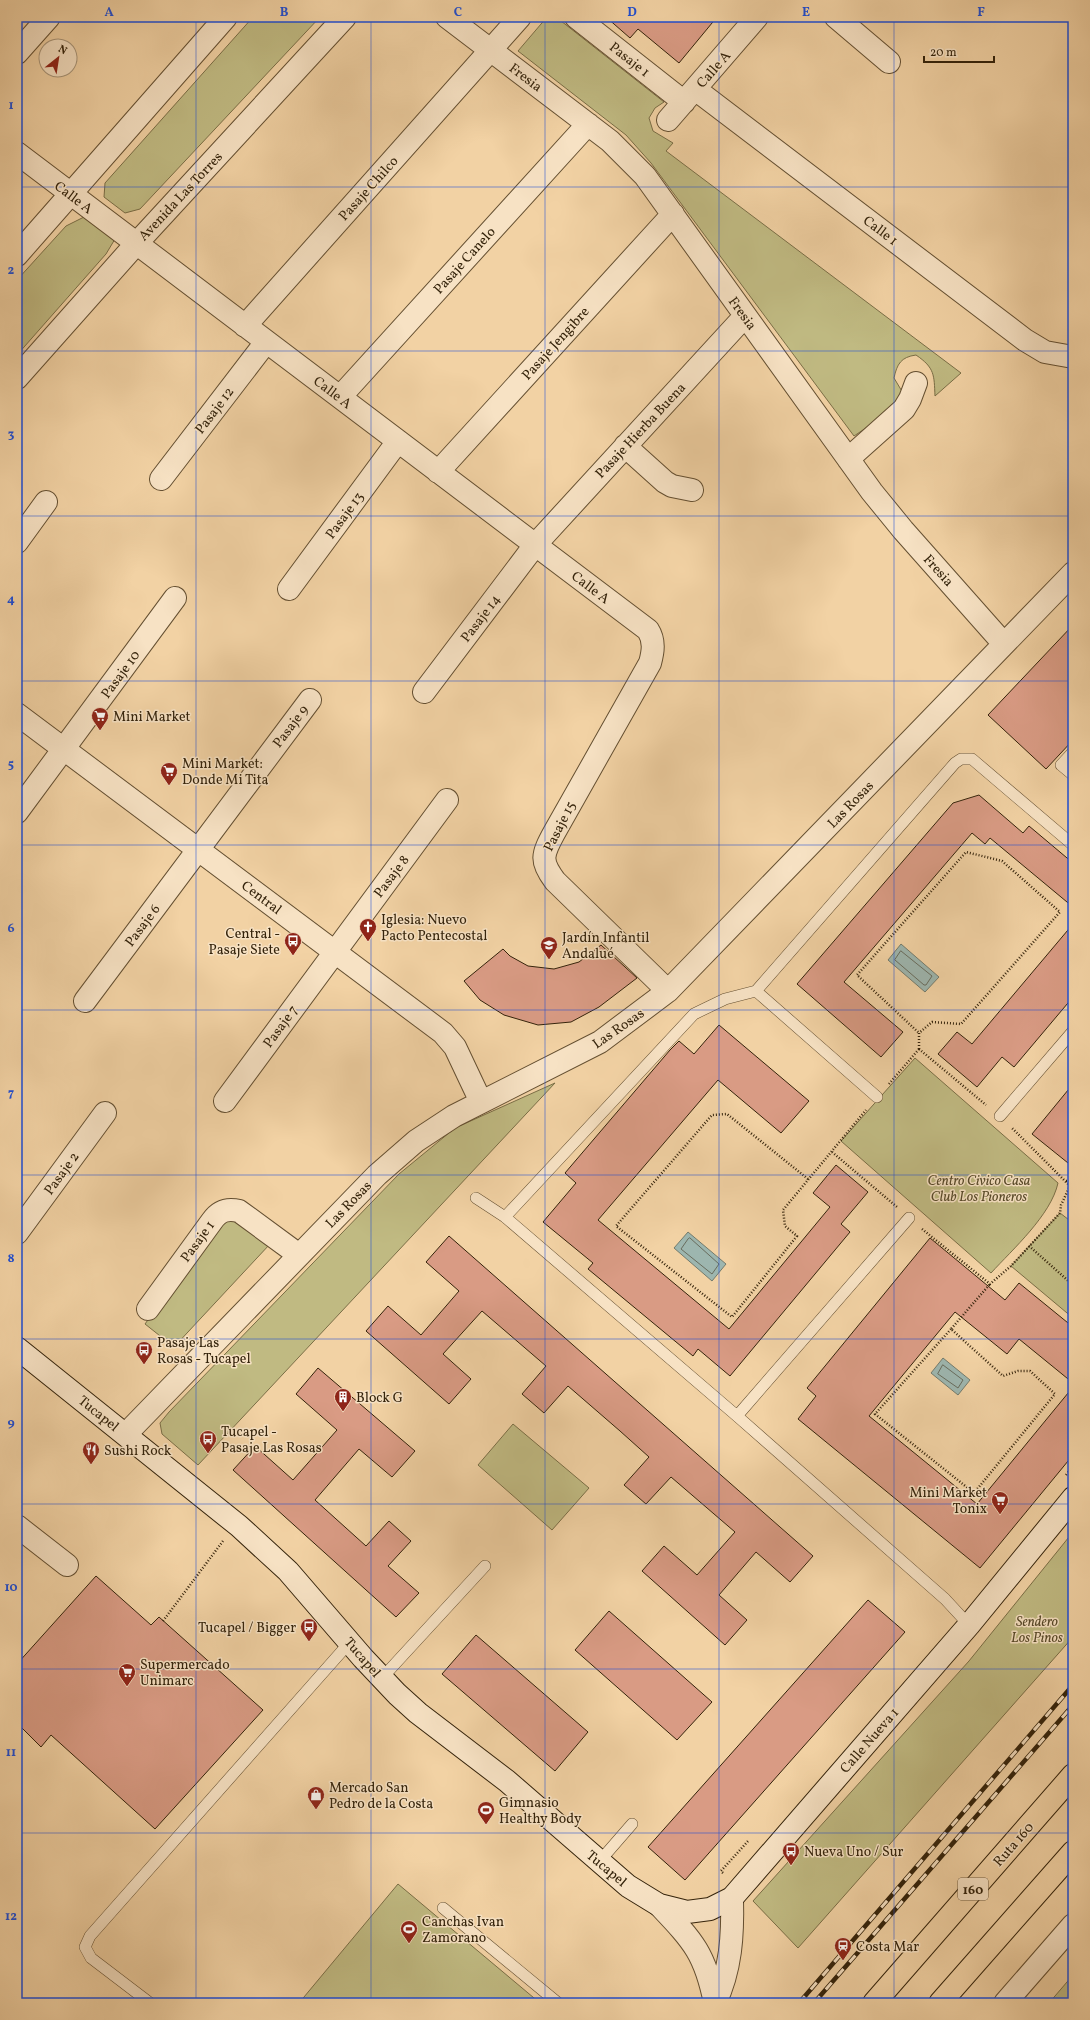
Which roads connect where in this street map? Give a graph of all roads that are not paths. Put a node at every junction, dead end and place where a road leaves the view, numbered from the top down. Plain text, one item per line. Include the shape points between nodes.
1 (49, 17) edge
2 (226, 17) edge
3 (345, 17) edge
4 (447, 17) edge
5 (520, 17) edge
6 (576, 17) edge
7 (757, 17) edge
8 (836, 17) edge
9 (492, 51) junction
10 (17, 53) edge
11 (889, 62) dead end
12 (690, 95) junction
13 (668, 120) dead end
14 (588, 124) junction
15 (17, 154) edge
16 (71, 194) junction
17 (673, 214) junction
18 (136, 244) junction
19 (17, 255) edge
20 (745, 316) junction
21 (245, 326) junction
22 (266, 342) junction
23 (1073, 357) edge
24 (17, 378) edge
25 (916, 383) dead end
26 (340, 397) junction
27 (398, 441) junction
28 (625, 446) junction
29 (848, 459) junction
30 (438, 472) junction
31 (161, 479) dead end
32 (692, 490) dead end
33 (46, 502) dead end
34 (17, 542) edge
35 (535, 545) junction
36 (1073, 573) edge
37 (289, 589) dead end
38 (175, 598) dead end
39 (648, 630) joint
40 (1004, 644) junction
41 (424, 692) dead end
42 (310, 700) dead end
43 (17, 714) edge
44 (64, 750) junction
45 (1073, 752) edge
46 (1073, 775) edge
47 (447, 800) dead end
48 (17, 812) edge
49 (1073, 845) edge
50 (198, 850) junction
51 (335, 952) junction
52 (668, 991) junction
53 (756, 991) junction
54 (86, 1001) dead end
55 (1073, 1031) edge
56 (877, 1097) dead end
57 (225, 1101) dead end
58 (481, 1102) junction
59 (105, 1113) dead end
60 (1000, 1116) road end
61 (476, 1198) dead end
62 (505, 1218) junction
63 (909, 1218) road end
64 (17, 1234) edge
65 (299, 1255) junction
66 (148, 1309) dead end
67 (17, 1348) edge
68 (737, 1416) junction
69 (126, 1434) junction
70 (1073, 1498) edge
71 (17, 1526) edge
72 (67, 1565) dead end
73 (486, 1566) dead end
74 (969, 1624) junction
75 (350, 1642) junction
76 (382, 1678) junction
77 (1073, 1775) edge
78 (632, 1824) dead end
79 (1073, 1852) edge
80 (599, 1862) junction
81 (732, 1898) junction
82 (659, 1905) junction
83 (443, 1908) dead end
84 (1073, 1925) edge
85 (150, 2003) edge
86 (558, 2003) edge
87 (715, 2003) edge
88 (874, 2003) edge
89 (940, 2003) edge
90 (1005, 2003) edge

1 - 10 street
2 - 16 street
3 - 18 street, Avenida Las Torres
4 - 9 street, Fresia
5 - 9 street, Pasaje Chilco
6 - 12 street, Pasaje 1
7 - 12 street, Calle A
8 - 11 street
9 - 14 street, Fresia
9 - 21 street, Pasaje Chilco
12 - 13 street, Calle A
12 - 23 street, Calle 1 via 1025,340 1045,352
14 - 17 street, Fresia via 629,158 646,176
14 - 26 street, Pasaje Canelo
15 - 16 street, Calle A
16 - 18 street, Calle A
16 - 19 street
17 - 20 street, Fresia
17 - 30 street, Pasaje Jengibre
18 - 21 street, Calle A
18 - 24 street, Avenida Las Torres
20 - 28 street, Pasaje Hierba Buena
20 - 29 street, Fresia
21 - 22 street, Calle A
22 - 26 street, Calle A
22 - 31 street, Pasaje 12
25 - 29 street via 904,409
26 - 27 street, Calle A
27 - 30 street, Calle A
27 - 37 street, Pasaje 13
28 - 32 street via 665,482
28 - 35 street, Pasaje Hierba Buena
29 - 40 street, Fresia via 903,530
30 - 35 street, Calle A
33 - 34 street
35 - 39 street, Calle A
35 - 41 street, Pasaje 14
36 - 40 street, Las Rosas
38 - 44 street, Pasaje 10
39 - 52 street, Pasaje 15 via 653,645 650,664 545,848 543,858 545,868 555,881
40 - 52 street, Las Rosas
42 - 50 street, Pasaje 9
43 - 44 street, Central
44 - 48 street, Pasaje 10
44 - 50 street, Central
45 - 46 lane via 1061,766
47 - 51 street, Pasaje 8
49 - 53 lane via 972,759 962,759 955,763
50 - 51 street, Central
50 - 54 street, Pasaje 6
51 - 57 street, Pasaje 7
51 - 58 street, Central via 443,1033 454,1047
52 - 58 street, Las Rosas via 600,1042
53 - 56 lane
53 - 62 lane via 725,999 694,1014
55 - 60 lane
58 - 65 street, Las Rosas via 437,1127 396,1157
59 - 64 street, Pasaje 2
61 - 62 lane
62 - 68 lane
63 - 68 lane
65 - 66 street, Pasaje 1 via 245,1214 239,1211 221,1212 212,1220
65 - 69 street, Las Rosas
67 - 69 street, Tucapel
68 - 74 lane
69 - 75 street, Tucapel via 239,1526 288,1571
70 - 74 street, Calle Nueva 1
71 - 72 street
73 - 76 lane
74 - 81 street, Calle Nueva 1
75 - 76 street, Tucapel
75 - 85 lane via 90,1936 85,1947 91,1958
76 - 80 street, Tucapel via 418,1713 507,1781
77 - 88 highway, Ruta 160 / 160
78 - 80 lane
79 - 89 highway
80 - 82 street, Tucapel via 640,1894
81 - 82 street, Tucapel via 710,1910 687,1912
81 - 87 street via 730,1958
82 - 87 street via 691,1939 703,1958
83 - 86 lane
84 - 90 street

